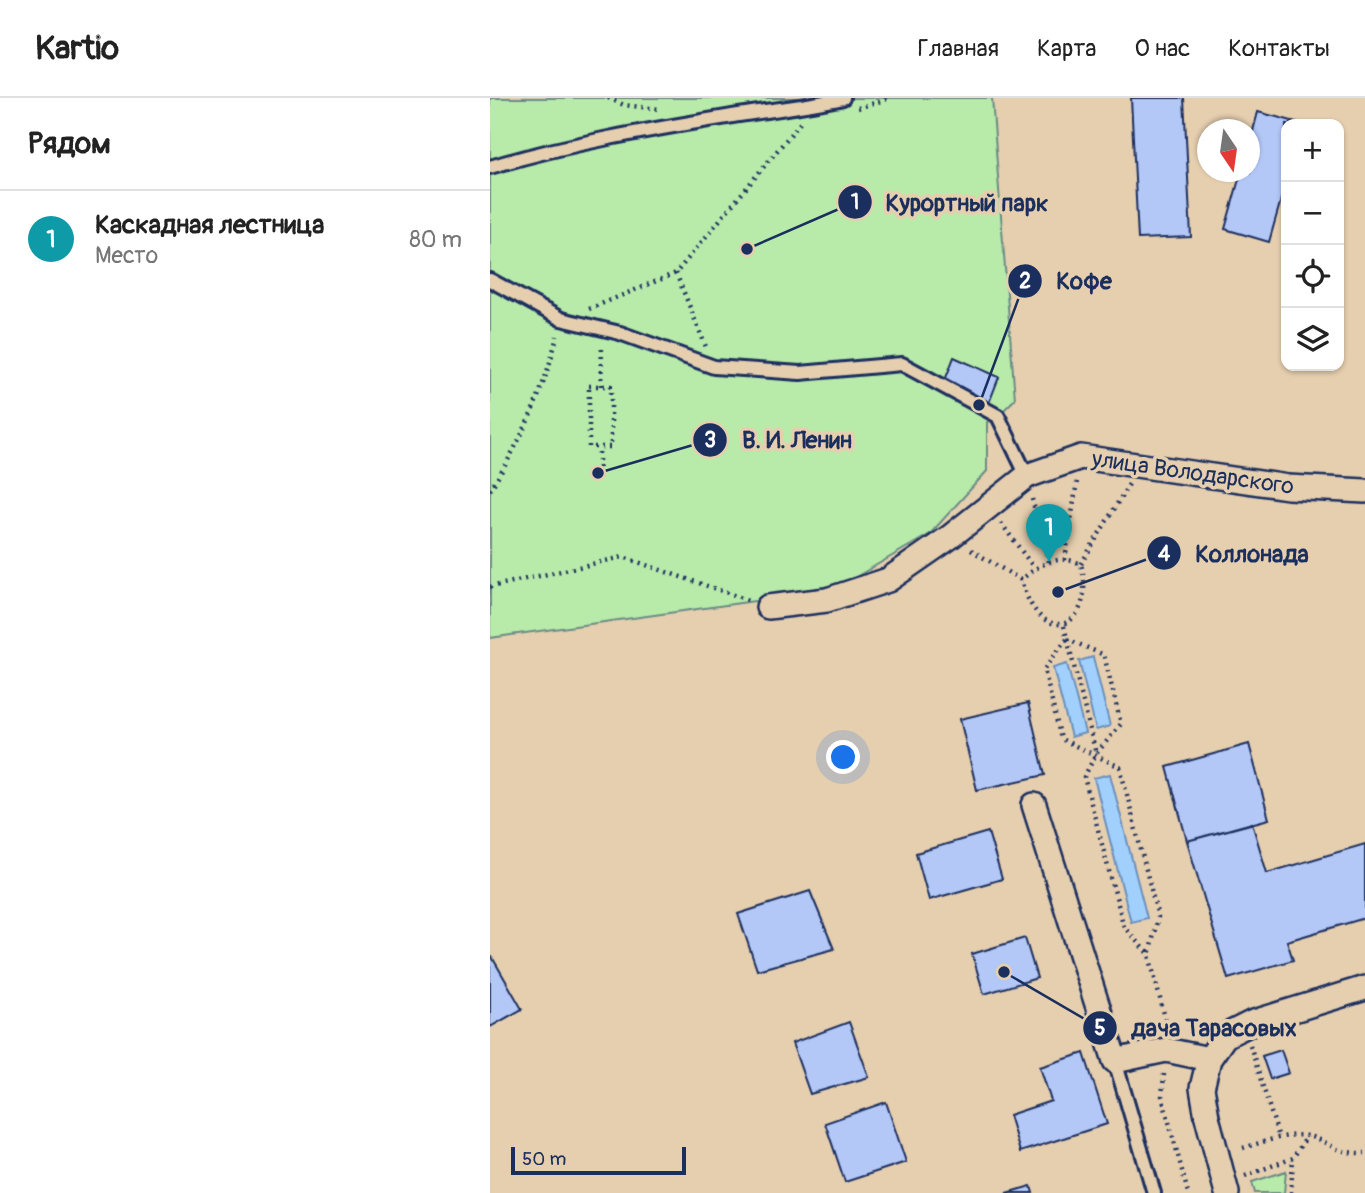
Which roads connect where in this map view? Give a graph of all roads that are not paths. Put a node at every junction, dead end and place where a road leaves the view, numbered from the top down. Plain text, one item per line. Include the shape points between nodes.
1 (844, 98) edge
2 (490, 167) edge
3 (490, 280) edge
4 (1030, 487) junction
5 (1365, 491) edge
6 (768, 607) road end
7 (1034, 804) dead end
8 (1365, 988) edge
9 (1209, 1059) junction
10 (1115, 1061) junction
11 (1154, 1193) edge
12 (1227, 1193) edge

1 - 2 lane via 549,150
3 - 4 lane via 561,319 620,333 714,367 800,373 902,364 998,416
4 - 5 street, улица Володарского via 1081,457 1288,487
4 - 6 street, улица Володарского via 888,580 827,600
7 - 10 street
8 - 9 street via 1251,1023 1225,1036
9 - 10 street via 1166,1049
9 - 12 street via 1202,1088
10 - 11 lane

